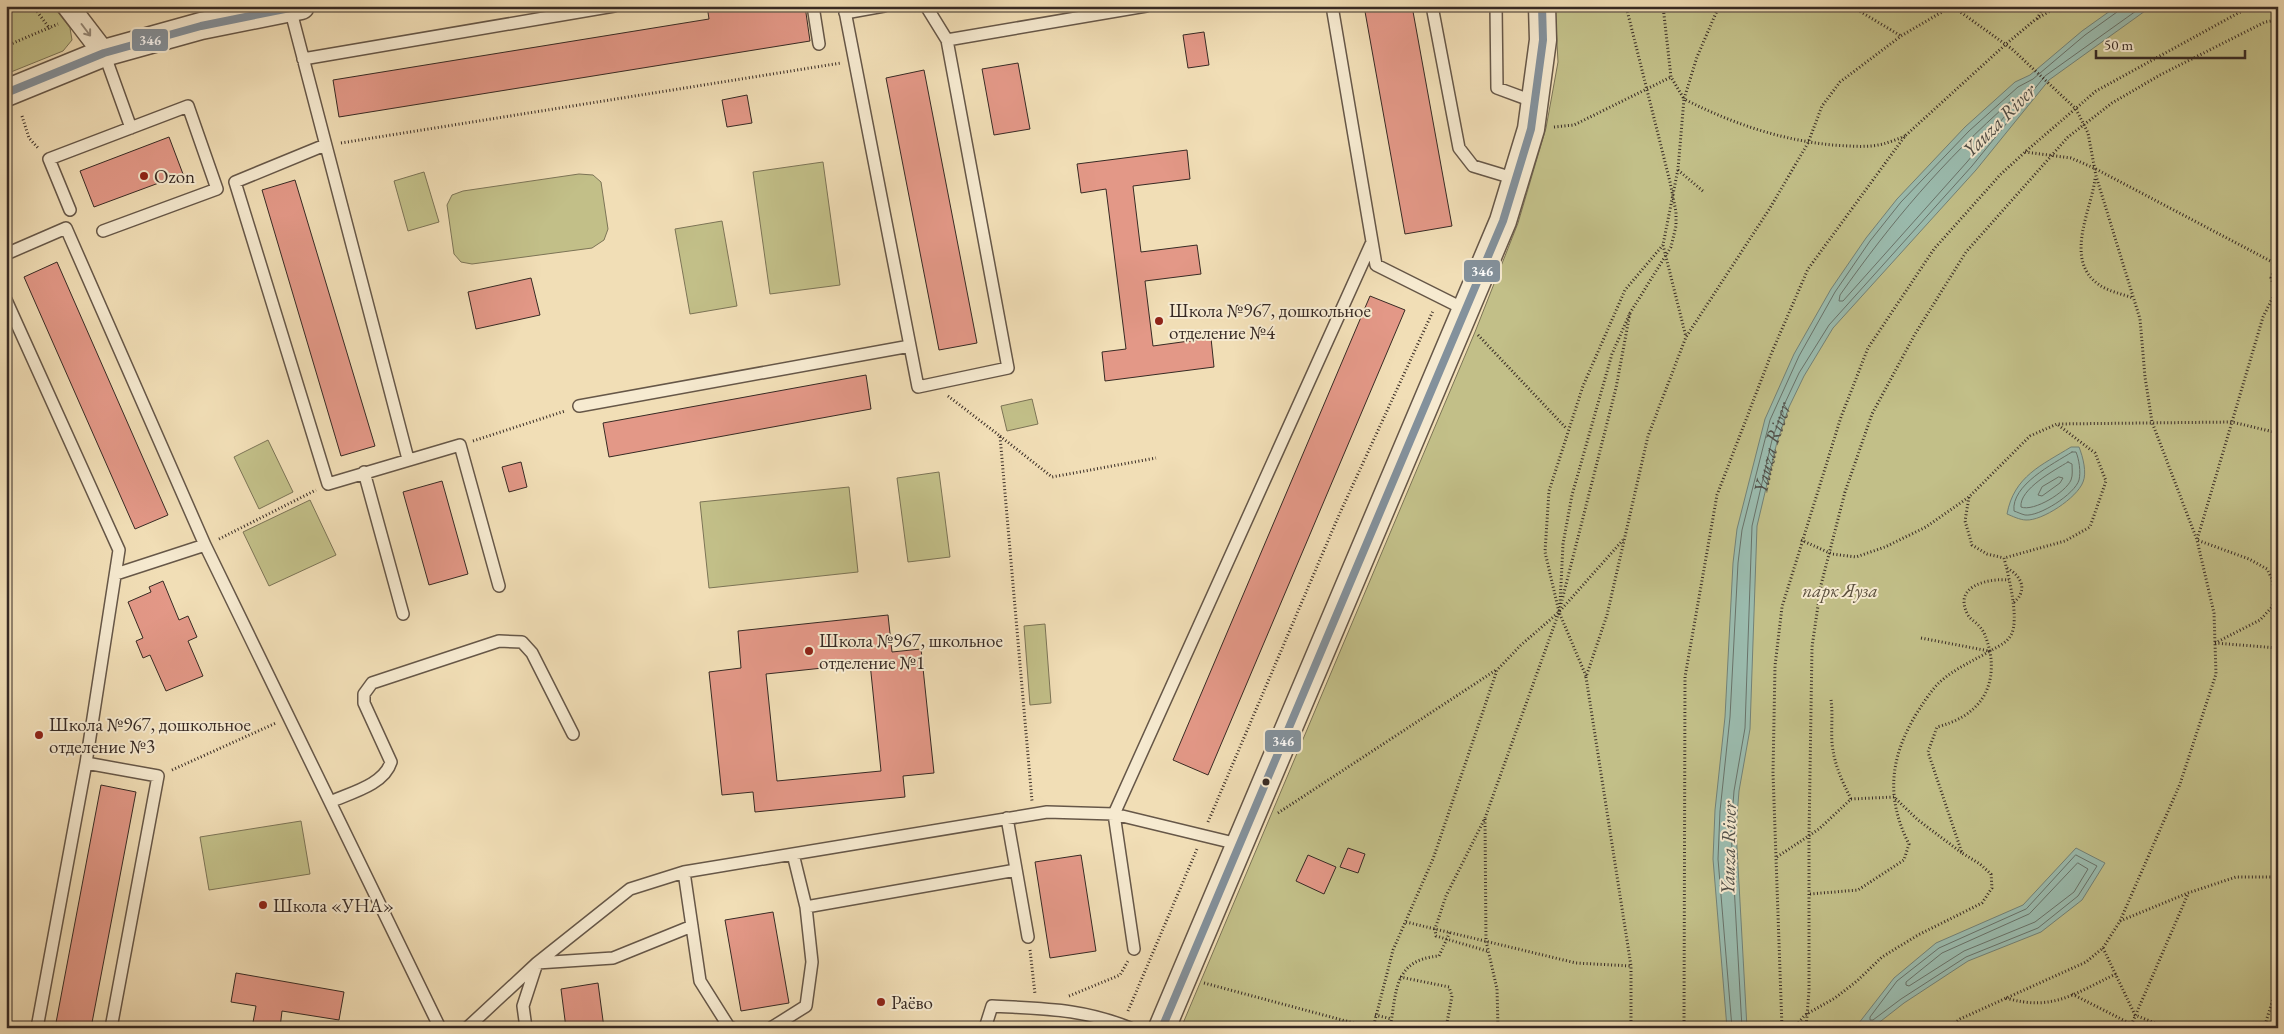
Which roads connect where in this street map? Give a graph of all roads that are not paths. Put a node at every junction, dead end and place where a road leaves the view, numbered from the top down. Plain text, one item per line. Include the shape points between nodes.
1 (614, 6) edge
2 (813, 6) edge
3 (884, 6) edge
4 (926, 6) edge
5 (1146, 6) edge
6 (1332, 6) edge
7 (1432, 6) edge
8 (1496, 6) edge
9 (1542, 6) edge
10 (295, 7) edge
11 (844, 10) edge
12 (65, 14) edge
13 (947, 40) junction
14 (819, 44) dead end
15 (104, 53) junction
16 (303, 59) junction
17 (6, 93) edge
18 (1535, 102) junction
19 (131, 128) junction
20 (326, 145) junction
21 (1516, 179) junction
22 (70, 210) dead end
23 (103, 231) dead end
24 (1372, 242) junction
25 (6, 254) edge
26 (6, 300) edge
27 (1470, 320) junction
28 (910, 346) junction
29 (579, 406) road end
30 (408, 459) junction
31 (364, 472) junction
32 (205, 545) junction
33 (116, 574) junction
34 (498, 586) dead end
35 (403, 614) dead end
36 (573, 734) dead end
37 (86, 763) junction
38 (330, 802) junction
39 (1114, 814) junction
40 (1007, 818) junction
41 (1238, 844) junction
42 (793, 854) junction
43 (1016, 870) junction
44 (684, 872) junction
45 (806, 907) junction
46 (692, 926) junction
47 (1028, 937) road end
48 (1134, 949) road end
49 (537, 963) junction
50 (1126, 1026) edge
51 (37, 1028) edge
52 (111, 1028) edge
53 (440, 1028) edge
54 (467, 1028) edge
55 (526, 1028) edge
56 (732, 1028) edge
57 (771, 1028) edge
58 (985, 1028) edge
59 (1162, 1028) edge

1 - 16 lane
2 - 14 lane
3 - 11 lane
4 - 13 lane
5 - 13 lane
6 - 24 lane
7 - 21 lane via 1459,148 1473,166
8 - 18 lane via 1497,88
9 - 18 street via 1543,40
10 - 15 street via 201,26
10 - 16 lane
11 - 28 lane
12 -> 15 street
13 - 28 lane via 1008,368 918,386
15 - 17 street
15 - 19 lane
16 - 20 lane
18 - 21 street
19 - 22 lane via 49,159
19 - 23 lane via 188,106 217,189
20 - 30 lane
20 - 31 lane via 236,182 328,484
21 - 27 street
24 - 27 lane via 1376,265 1439,297
24 - 39 lane
25 - 32 lane via 66,228
26 - 33 lane via 120,550
27 - 41 street
28 - 29 lane
30 - 31 lane
30 - 34 lane via 460,445
31 - 35 lane
32 - 33 lane
32 - 38 lane
33 - 37 lane
36 - 38 lane via 532,653 522,642 499,641 372,683 364,694 364,703 391,762 388,771 381,778
37 - 51 lane
37 - 52 lane via 158,776
38 - 53 lane
39 - 40 lane via 1047,812
39 - 41 lane
39 - 48 lane
40 - 42 lane
40 - 43 lane
41 - 59 street
42 - 44 lane
42 - 45 lane
43 - 45 lane
43 - 47 lane
44 - 46 lane
44 - 49 lane via 630,889
45 - 57 lane via 812,962 806,1006
46 - 49 lane via 613,958
46 - 56 lane via 700,981
49 - 54 lane
49 - 55 lane via 523,1006
50 - 58 lane via 1105,1017 1071,1010 992,1006

